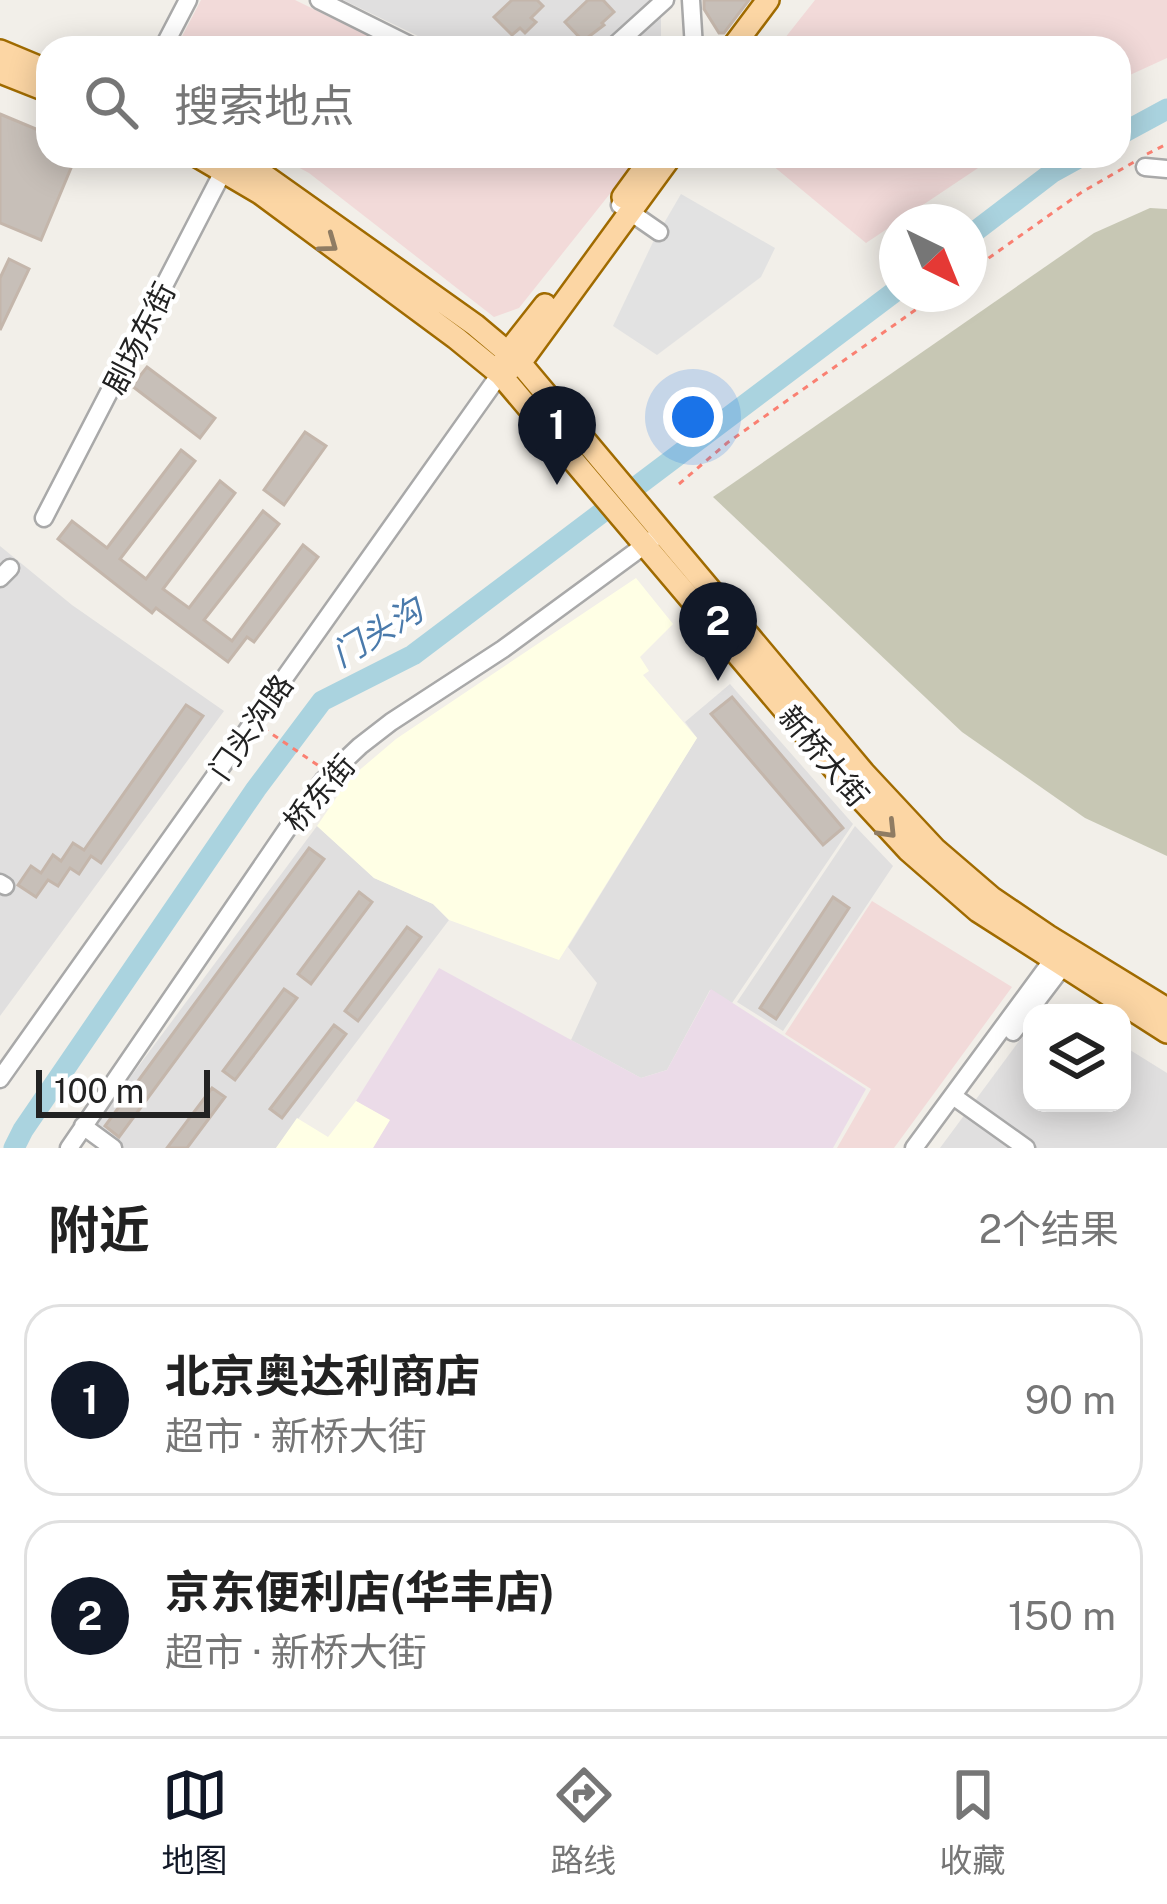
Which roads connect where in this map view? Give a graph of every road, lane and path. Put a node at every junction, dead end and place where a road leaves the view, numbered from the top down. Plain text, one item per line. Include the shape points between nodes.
1 (188, 0) edge
2 (319, 0) edge
3 (664, 0) edge
4 (691, 0) edge
5 (768, 0) edge
6 (785, 0) edge
7 (169, 36) edge
8 (391, 36) edge
9 (625, 36) edge
10 (693, 36) edge
11 (742, 36) edge
12 (759, 36) edge
13 (0, 51) edge
14 (36, 66) edge
15 (0, 72) edge
16 (36, 86) edge
17 (1167, 144) edge
18 (1131, 164) edge
19 (1145, 167) dead end
20 (227, 168) edge
21 (240, 168) edge
22 (241, 168) edge
23 (647, 168) edge
24 (660, 168) edge
25 (1124, 168) edge
26 (1167, 169) edge
27 (625, 208) junction
28 (658, 232) dead end
29 (987, 259) edge
30 (913, 312) edge
31 (514, 357) junction
32 (500, 374) junction
33 (679, 484) dead end
34 (44, 518) dead end
35 (664, 532) junction
36 (644, 545) junction
37 (255, 722) junction
38 (331, 774) junction
39 (1063, 955) junction
40 (1167, 1009) edge
41 (1167, 1032) edge
42 (0, 1078) edge
43 (957, 1099) junction
44 (83, 1126) junction
45 (69, 1148) edge
46 (113, 1148) edge
47 (914, 1148) edge
48 (926, 1148) edge
49 (1026, 1148) edge

1 - 7 street
2 - 8 street
3 - 9 street
4 - 10 street
5 - 11 main road
6 - 12 main road
13 - 14 main road
15 - 16 main road
17 - 18 path
19 - 26 street
20 - 34 street, 剧场东街
21 -> 32 main road, 新桥大街
22 - 31 main road, 新桥大街
23 - 27 main road, 门头沟路
24 - 27 main road, 门头沟路
25 - 29 path
27 - 28 street
27 - 31 main road, 门头沟路
30 - 33 path
31 - 32 main road, 门头沟路
31 - 35 main road, 新桥大街
32 - 36 main road, 新桥大街
32 - 37 street, 门头沟路
35 - 36 street, 桥东街
35 - 39 main road, 新桥大街 via 897,810
36 - 38 street, 桥东街
36 -> 39 main road, 新桥大街 via 908,850 978,910
37 - 38 path
37 - 42 street, 门头沟路
38 - 44 street, 桥东街
39 - 40 main road, 新桥大街
39 - 41 main road, 新桥大街
39 - 43 street
43 - 47 street
43 - 48 street
43 - 49 street
44 - 45 street, 桥东街
44 - 46 street

